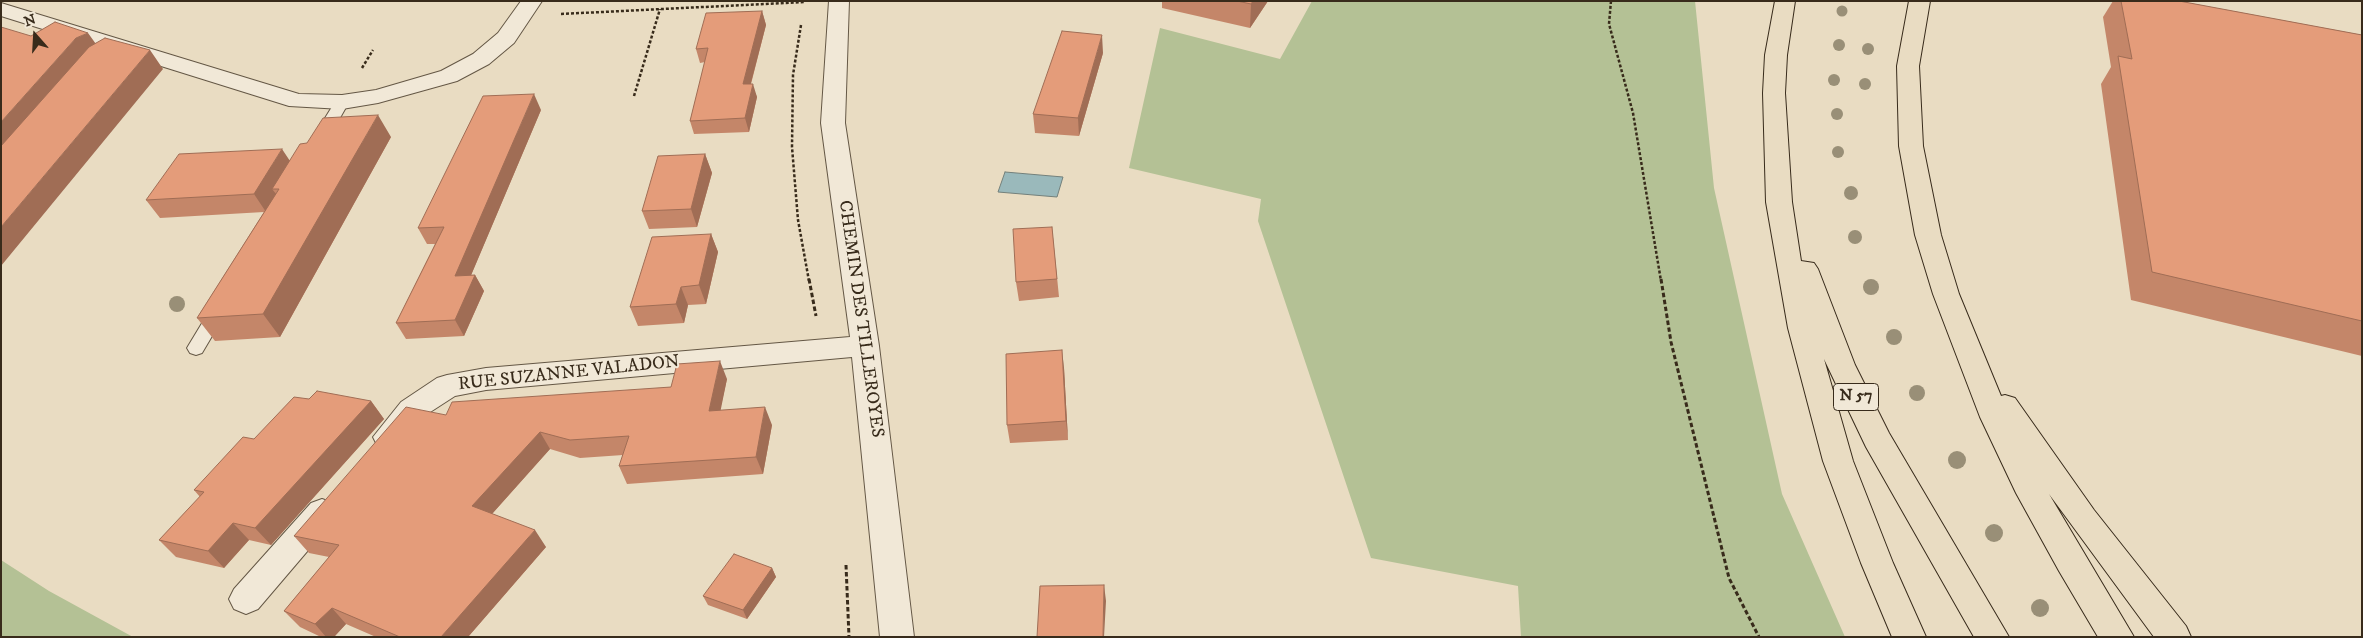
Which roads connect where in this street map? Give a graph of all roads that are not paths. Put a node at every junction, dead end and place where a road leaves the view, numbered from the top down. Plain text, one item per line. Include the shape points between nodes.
1 (839, 1) edge
2 (1785, 1) edge
3 (1920, 1) edge
4 (1, 9) edge
5 (526, 9) edge
6 (342, 102) junction
7 (1776, 136) junction
8 (313, 152) edge
9 (226, 297) edge
10 (865, 346) junction
11 (196, 348) dead end
12 (1971, 357) junction
13 (373, 454) edge
14 (341, 490) edge
15 (246, 599) dead end
16 (897, 637) edge
17 (1910, 637) edge
18 (1992, 637) edge
19 (2117, 637) edge
20 (2174, 637) edge

1 - 10 street, CHEMIN DES TILLEROYES via 833,123
2 - 7 highway, N 57 via 1776,56
3 - 12 highway via 1908,66 1911,146 1928,236
4 - 6 street via 112,52 297,101
5 - 6 street via 506,38 481,59 449,76 378,96
6 - 8 lane
7 - 17 highway via 1779,202 1789,265 1818,390 1838,461 1877,564
7 - 18 highway, N 57 via 1798,250 1841,365 1902,487
9 - 11 lane
10 - 13 street, RUE SUZANNE VALADON via 486,379 447,386 411,410
10 - 16 street, CHEMIN DES TILLEROYES
12 - 19 highway via 2027,484
12 - 20 highway via 2083,519
14 - 15 street

